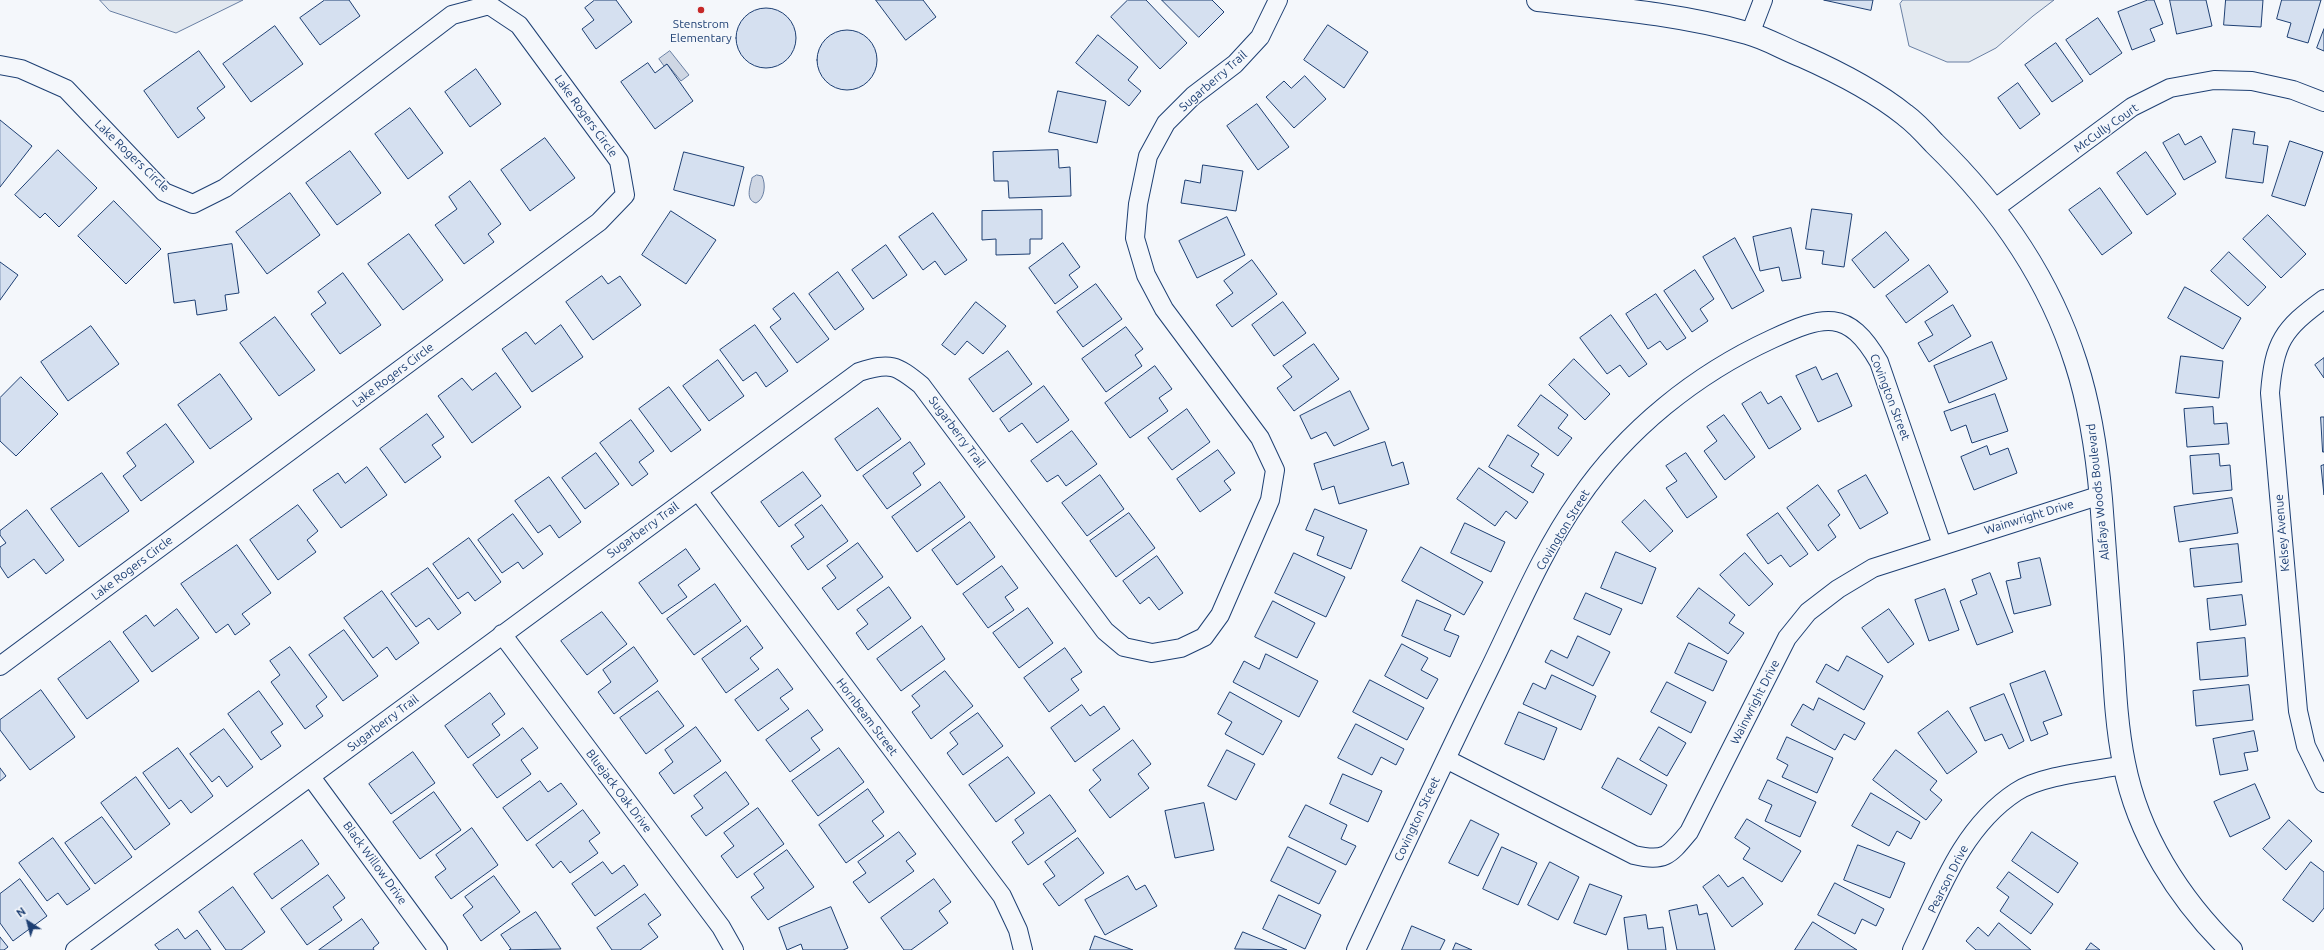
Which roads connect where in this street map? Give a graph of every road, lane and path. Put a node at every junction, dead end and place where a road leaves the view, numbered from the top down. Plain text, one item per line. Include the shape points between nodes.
1 (1278, 0) edge
2 (1538, 0) edge
3 (1763, 0) edge
4 (1750, 34) junction
5 (0, 66) edge
6 (2324, 102) edge
7 (1994, 209) junction
8 (2324, 300) edge
9 (698, 491) junction
10 (2101, 495) junction
11 (1942, 545) junction
12 (502, 634) junction
13 (0, 666) edge
14 (1446, 759) junction
15 (2124, 765) junction
16 (311, 777) junction
17 (2324, 783) edge
18 (75, 950) edge
19 (438, 950) edge
20 (734, 950) edge
21 (1023, 950) edge
22 (1356, 950) edge
23 (1912, 950) edge
24 (2231, 950) edge

1 - 9 street, Sugarberry Trail via 1260,37 1235,64 1193,96 1166,123 1148,156 1138,204 1135,238 1146,275 1164,309 1260,438 1275,470 1270,500 1220,615 1204,637 1181,648 1152,653 1124,647 1105,631 921,385 900,368 880,366 859,372
2 - 4 street, Alafaya Woods Boulevard via 1665,14
3 - 4 street
4 - 7 street, Alafaya Woods Boulevard via 1856,82 1906,116 1950,158
5 - 13 street, Lake Rogers Circle via 21,69 66,89 164,192 193,204 225,188 452,15 489,5 519,25 619,161 625,195 599,222
6 - 7 street, McCully Court via 2293,90 2252,81 2214,80 2170,88 2132,107
7 - 10 street, Alafaya Woods Boulevard via 2031,262 2054,307 2077,363 2091,425
8 - 17 street, Kelsey Avenue via 2304,314 2281,340 2272,365 2270,393 2298,711 2306,746
9 - 12 street, Sugarberry Trail
9 - 21 street, Hornbeam Street via 1002,896 1018,930
10 - 11 street, Wainwright Drive
10 - 15 street, Alafaya Woods Boulevard via 2116,703
11 - 14 street, Wainwright Drive via 1873,568 1838,589 1808,612 1787,638 1689,832 1672,852 1654,859 1634,855
11 - 14 street, Covington Street via 1879,362 1868,342 1852,327 1840,321 1821,320 1788,331 1739,354 1699,380 1656,412 1617,451 1579,499 1549,549
12 - 16 street, Sugarberry Trail
12 - 20 street, Bluejack Oak Drive via 721,927
14 - 22 street, Covington Street
15 - 23 street, Pearson Drive via 2050,779 2016,792 1981,821 1960,852
15 - 24 street, Alafaya Woods Boulevard via 2140,817 2176,888 2202,922
16 - 18 street, Sugarberry Trail
16 - 19 street, Black Willow Drive

